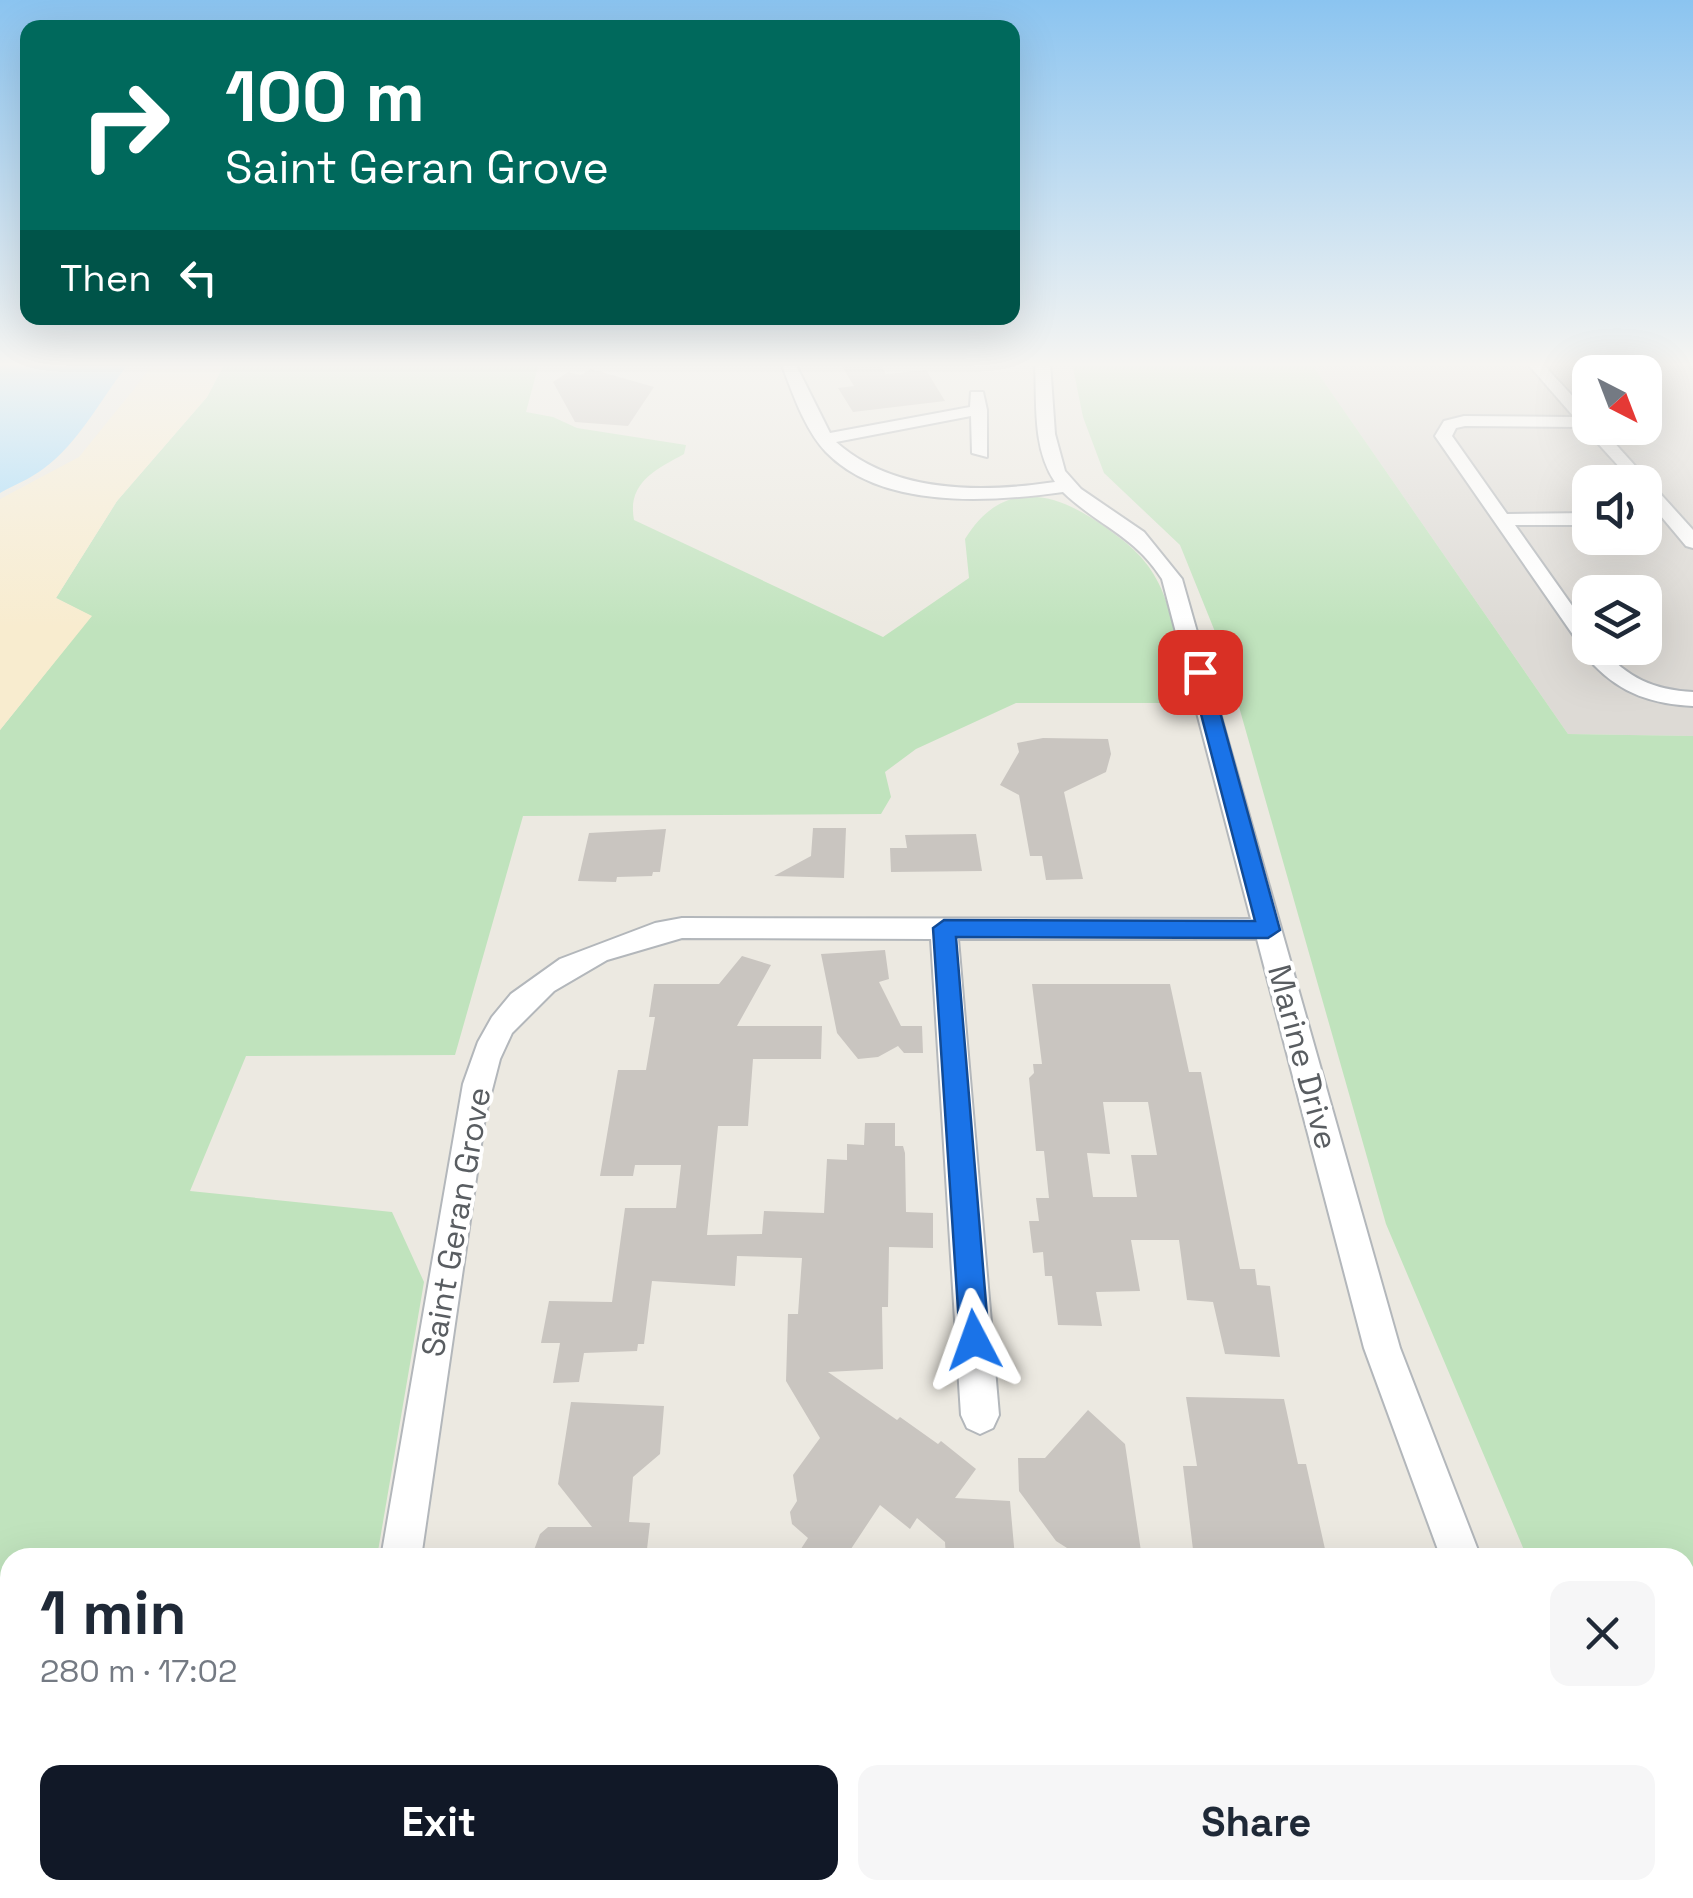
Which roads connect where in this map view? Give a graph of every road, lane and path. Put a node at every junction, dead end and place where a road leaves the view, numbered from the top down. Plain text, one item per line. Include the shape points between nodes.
1 (838, 452) edge
2 (1050, 452) edge
3 (1452, 452) edge
4 (1067, 486) junction
5 (1662, 506) edge
6 (1662, 518) edge
7 (1672, 518) junction
8 (1572, 519) edge
9 (1501, 520) junction
10 (1691, 538) edge
11 (1572, 621) edge
12 (1605, 665) edge
13 (1693, 699) edge
14 (944, 928) junction
15 (1268, 930) junction
16 (980, 1414) dead end
17 (403, 1548) edge
18 (1457, 1548) edge

1 - 4 street via 864,470 916,487 989,492
2 - 4 street
3 - 9 street
4 - 15 street, Marine Drive via 1136,535 1172,579
5 - 7 street
6 - 7 street
7 - 10 street
8 - 9 street
9 - 11 street
12 - 13 street via 1646,694
14 - 15 street, Saint Geran Grove
14 - 16 street
14 - 17 street, Saint Geran Grove via 682,928 632,937 587,954 514,1012 489,1048 470,1118
15 - 18 street, Marine Drive via 1382,1348

